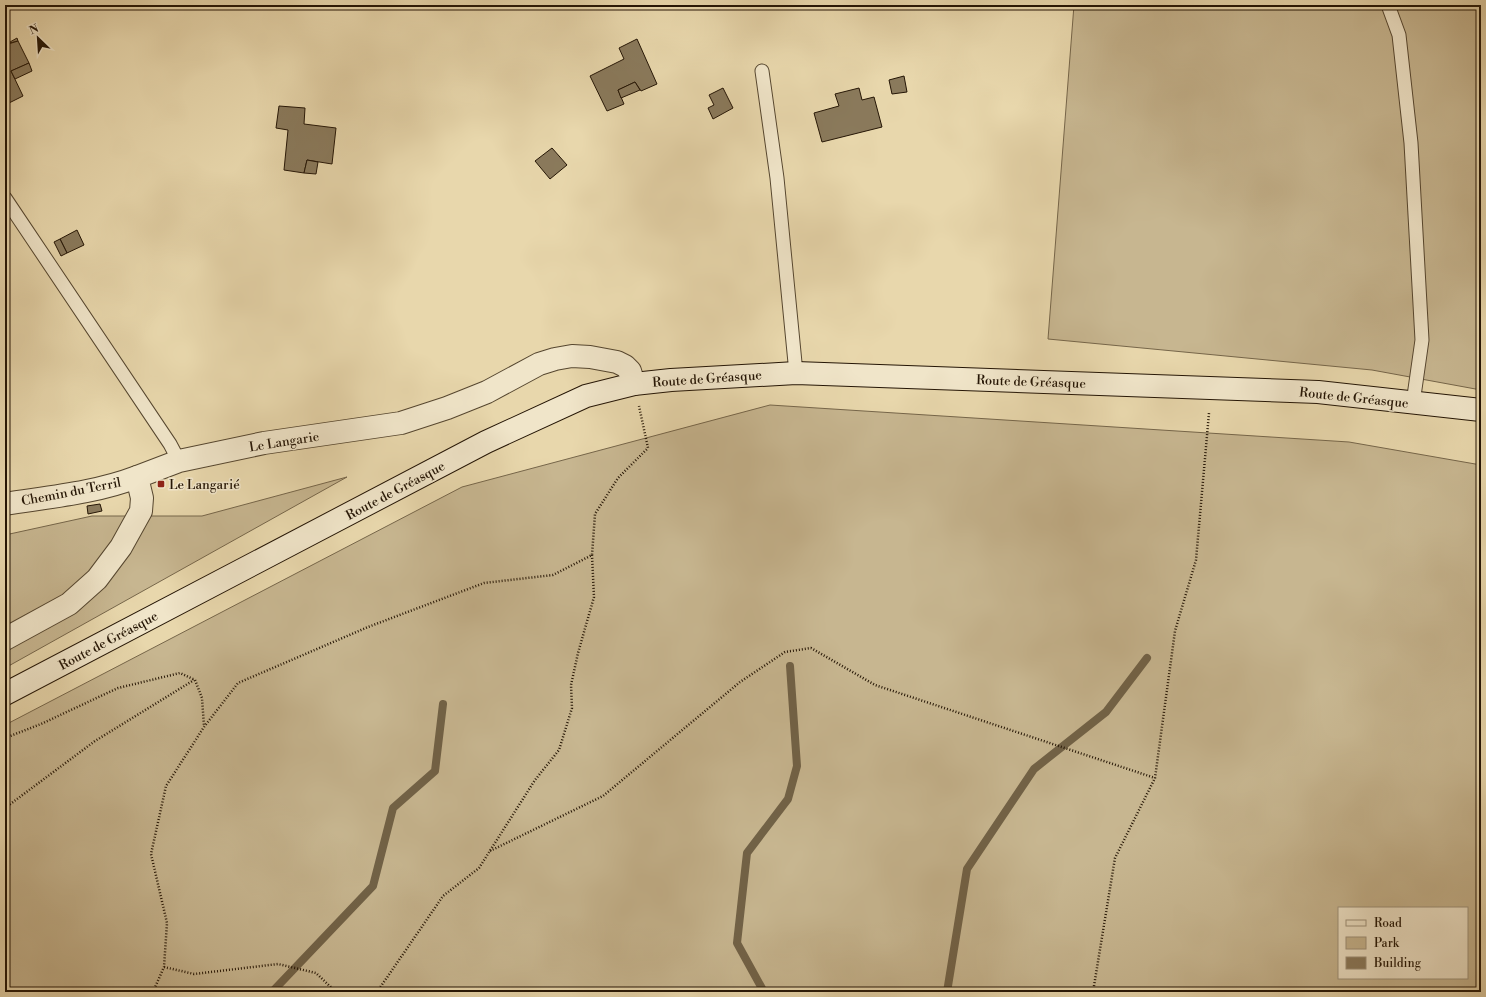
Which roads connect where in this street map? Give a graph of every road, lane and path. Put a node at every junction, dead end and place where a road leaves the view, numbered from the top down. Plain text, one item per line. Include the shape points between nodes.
1 (1388, 5) edge
2 (762, 70) dead end
3 (5, 198) edge
4 (796, 373) junction
5 (634, 384) junction
6 (1212, 388) junction
7 (1413, 403) junction
8 (1481, 410) edge
9 (179, 461) junction
10 (137, 477) junction
11 (5, 504) edge
12 (592, 555) junction
13 (5, 639) edge
14 (195, 680) junction
15 (5, 694) edge
16 (204, 727) junction
17 (5, 738) edge
18 (1155, 778) junction
19 (5, 808) edge
20 (490, 851) junction
21 (164, 966) junction
22 (153, 992) edge
23 (336, 992) edge
24 (377, 992) edge
25 (1093, 992) edge

1 - 7 lane via 1399,35 1412,151 1422,340
2 - 4 lane via 779,193
3 - 9 lane
4 - 5 street, Route de Gréasque
4 - 6 street, Route de Gréasque
5 - 9 street, Le Langarie via 630,371 617,362 572,356 539,364 486,392 401,423 264,444
5 - 12 path via 648,448 618,478 595,514
5 - 15 street, Route de Gréasque via 586,396 486,442
6 - 7 street, Route de Gréasque via 1318,392
6 - 18 path via 1196,560 1175,631
7 - 8 street, Route de Gréasque
9 - 10 street, Le Langarie
10 - 11 street, Chemin du Terril via 97,489
10 - 13 street via 142,498 141,511 121,547 97,579 69,604
12 - 16 path via 553,575 484,583 368,627 238,683
12 - 20 path via 594,597 571,685 572,708 559,750 535,780
14 - 16 path via 202,698
14 - 17 path via 180,673 118,688
14 - 19 path via 95,741
16 - 21 path via 166,786 151,854 167,923
18 - 20 path via 875,685 811,648 785,652 740,682 603,796
18 - 25 path via 1116,858
20 - 24 path via 478,868 442,896
21 - 22 path
21 - 23 path via 194,974 278,964 316,973

